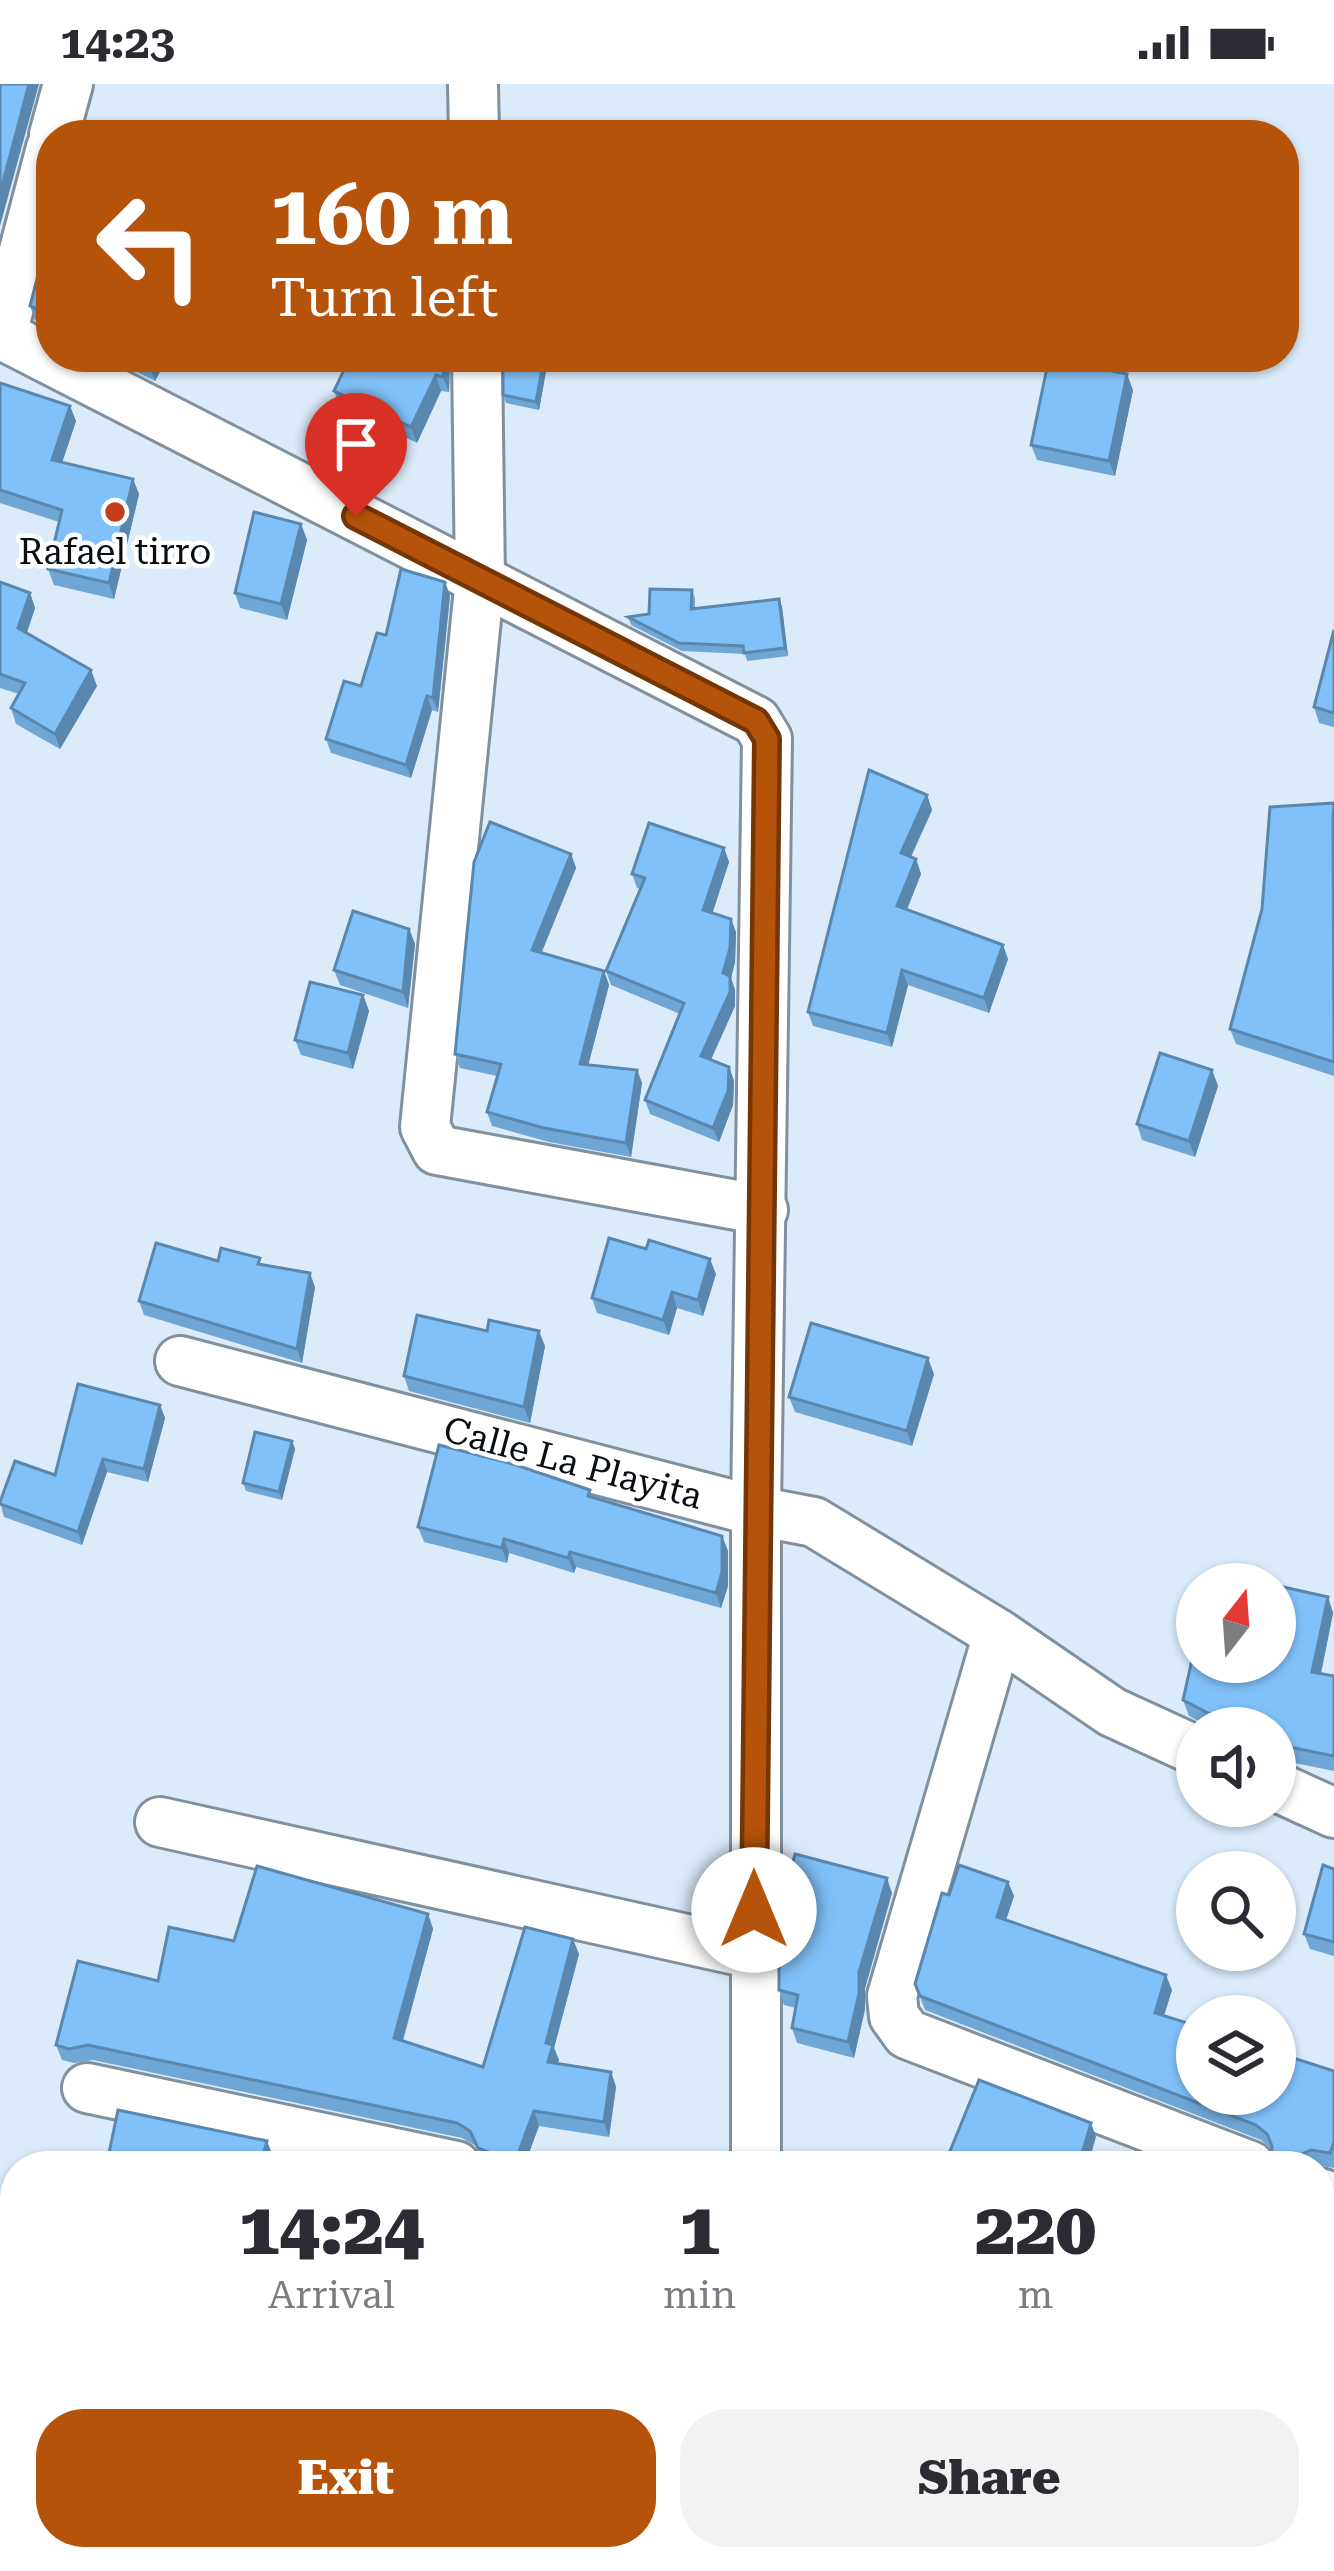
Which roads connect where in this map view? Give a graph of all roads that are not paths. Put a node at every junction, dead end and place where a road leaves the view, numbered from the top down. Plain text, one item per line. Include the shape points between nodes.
1 (68, 84) edge
2 (473, 84) edge
3 (58, 120) edge
4 (474, 120) edge
5 (36, 204) edge
6 (1, 334) edge
7 (36, 352) edge
8 (75, 372) edge
9 (477, 372) edge
10 (480, 579) junction
11 (763, 1210) junction
12 (180, 1361) dead end
13 (757, 1511) junction
14 (998, 1634) junction
15 (1176, 1741) edge
16 (1296, 1796) edge
17 (1334, 1813) edge
18 (160, 1822) dead end
19 (754, 1954) junction
20 (87, 2088) dead end
21 (385, 2151) edge
22 (756, 2151) edge
23 (1211, 2151) edge

1 - 3 street
2 - 4 street
5 - 6 street
6 - 7 street
8 - 10 street
9 - 10 street
10 - 11 street via 763,728
10 - 11 street via 428,1138 437,1150
11 - 13 street
12 - 13 street, Calle La Playita
13 - 14 street, Calle La Playita via 814,1522
13 - 19 street
14 - 15 street, Calle La Playita via 1112,1712
14 - 23 street via 892,1996 894,2016 907,2034
16 - 17 street
18 - 19 street
19 - 22 street
20 - 21 street

